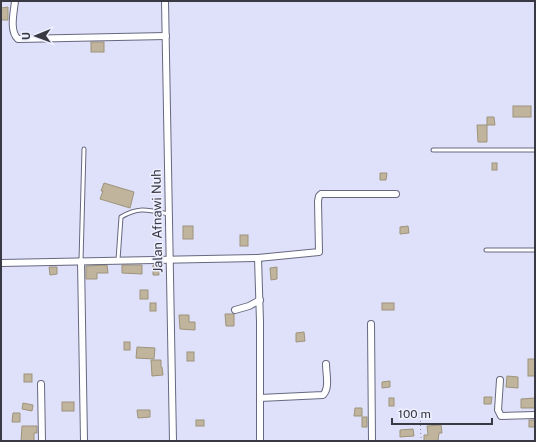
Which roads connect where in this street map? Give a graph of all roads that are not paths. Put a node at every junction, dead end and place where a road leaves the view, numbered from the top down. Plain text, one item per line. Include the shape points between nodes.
1 (15, 1) edge
2 (165, 1) edge
3 (166, 36) junction
4 (84, 149) dead end
5 (433, 150) dead end
6 (535, 150) edge
7 (396, 194) dead end
8 (169, 214) junction
9 (486, 250) dead end
10 (535, 250) edge
11 (169, 258) junction
12 (258, 258) junction
13 (118, 260) junction
14 (81, 261) junction
15 (1, 263) edge
16 (260, 300) junction
17 (235, 310) dead end
18 (371, 324) dead end
19 (326, 364) dead end
20 (500, 380) dead end
21 (41, 384) dead end
22 (260, 398) junction
23 (535, 415) edge
24 (42, 441) edge
25 (84, 441) edge
26 (173, 441) edge
27 (260, 441) edge
28 (372, 441) edge

1 - 3 street via 13,30 14,36 18,39
2 - 3 street, Jalan Afnawi Nuh
3 - 8 street, Jalan Afnawi Nuh
4 - 14 lane
5 - 6 lane
7 - 12 street via 321,194 318,201 319,252
8 - 11 street, Jalan Afnawi Nuh
8 - 13 lane via 136,210 121,218
9 - 10 lane
11 - 12 street
11 - 13 street
11 - 26 street, Jalan Afnawi Nuh
12 - 16 street
13 - 14 street
14 - 15 street
14 - 25 street
16 - 17 street
16 - 22 street
18 - 28 street
19 - 22 street via 326,392 322,395
20 - 23 street via 498,410 501,416
21 - 24 street
22 - 27 street

